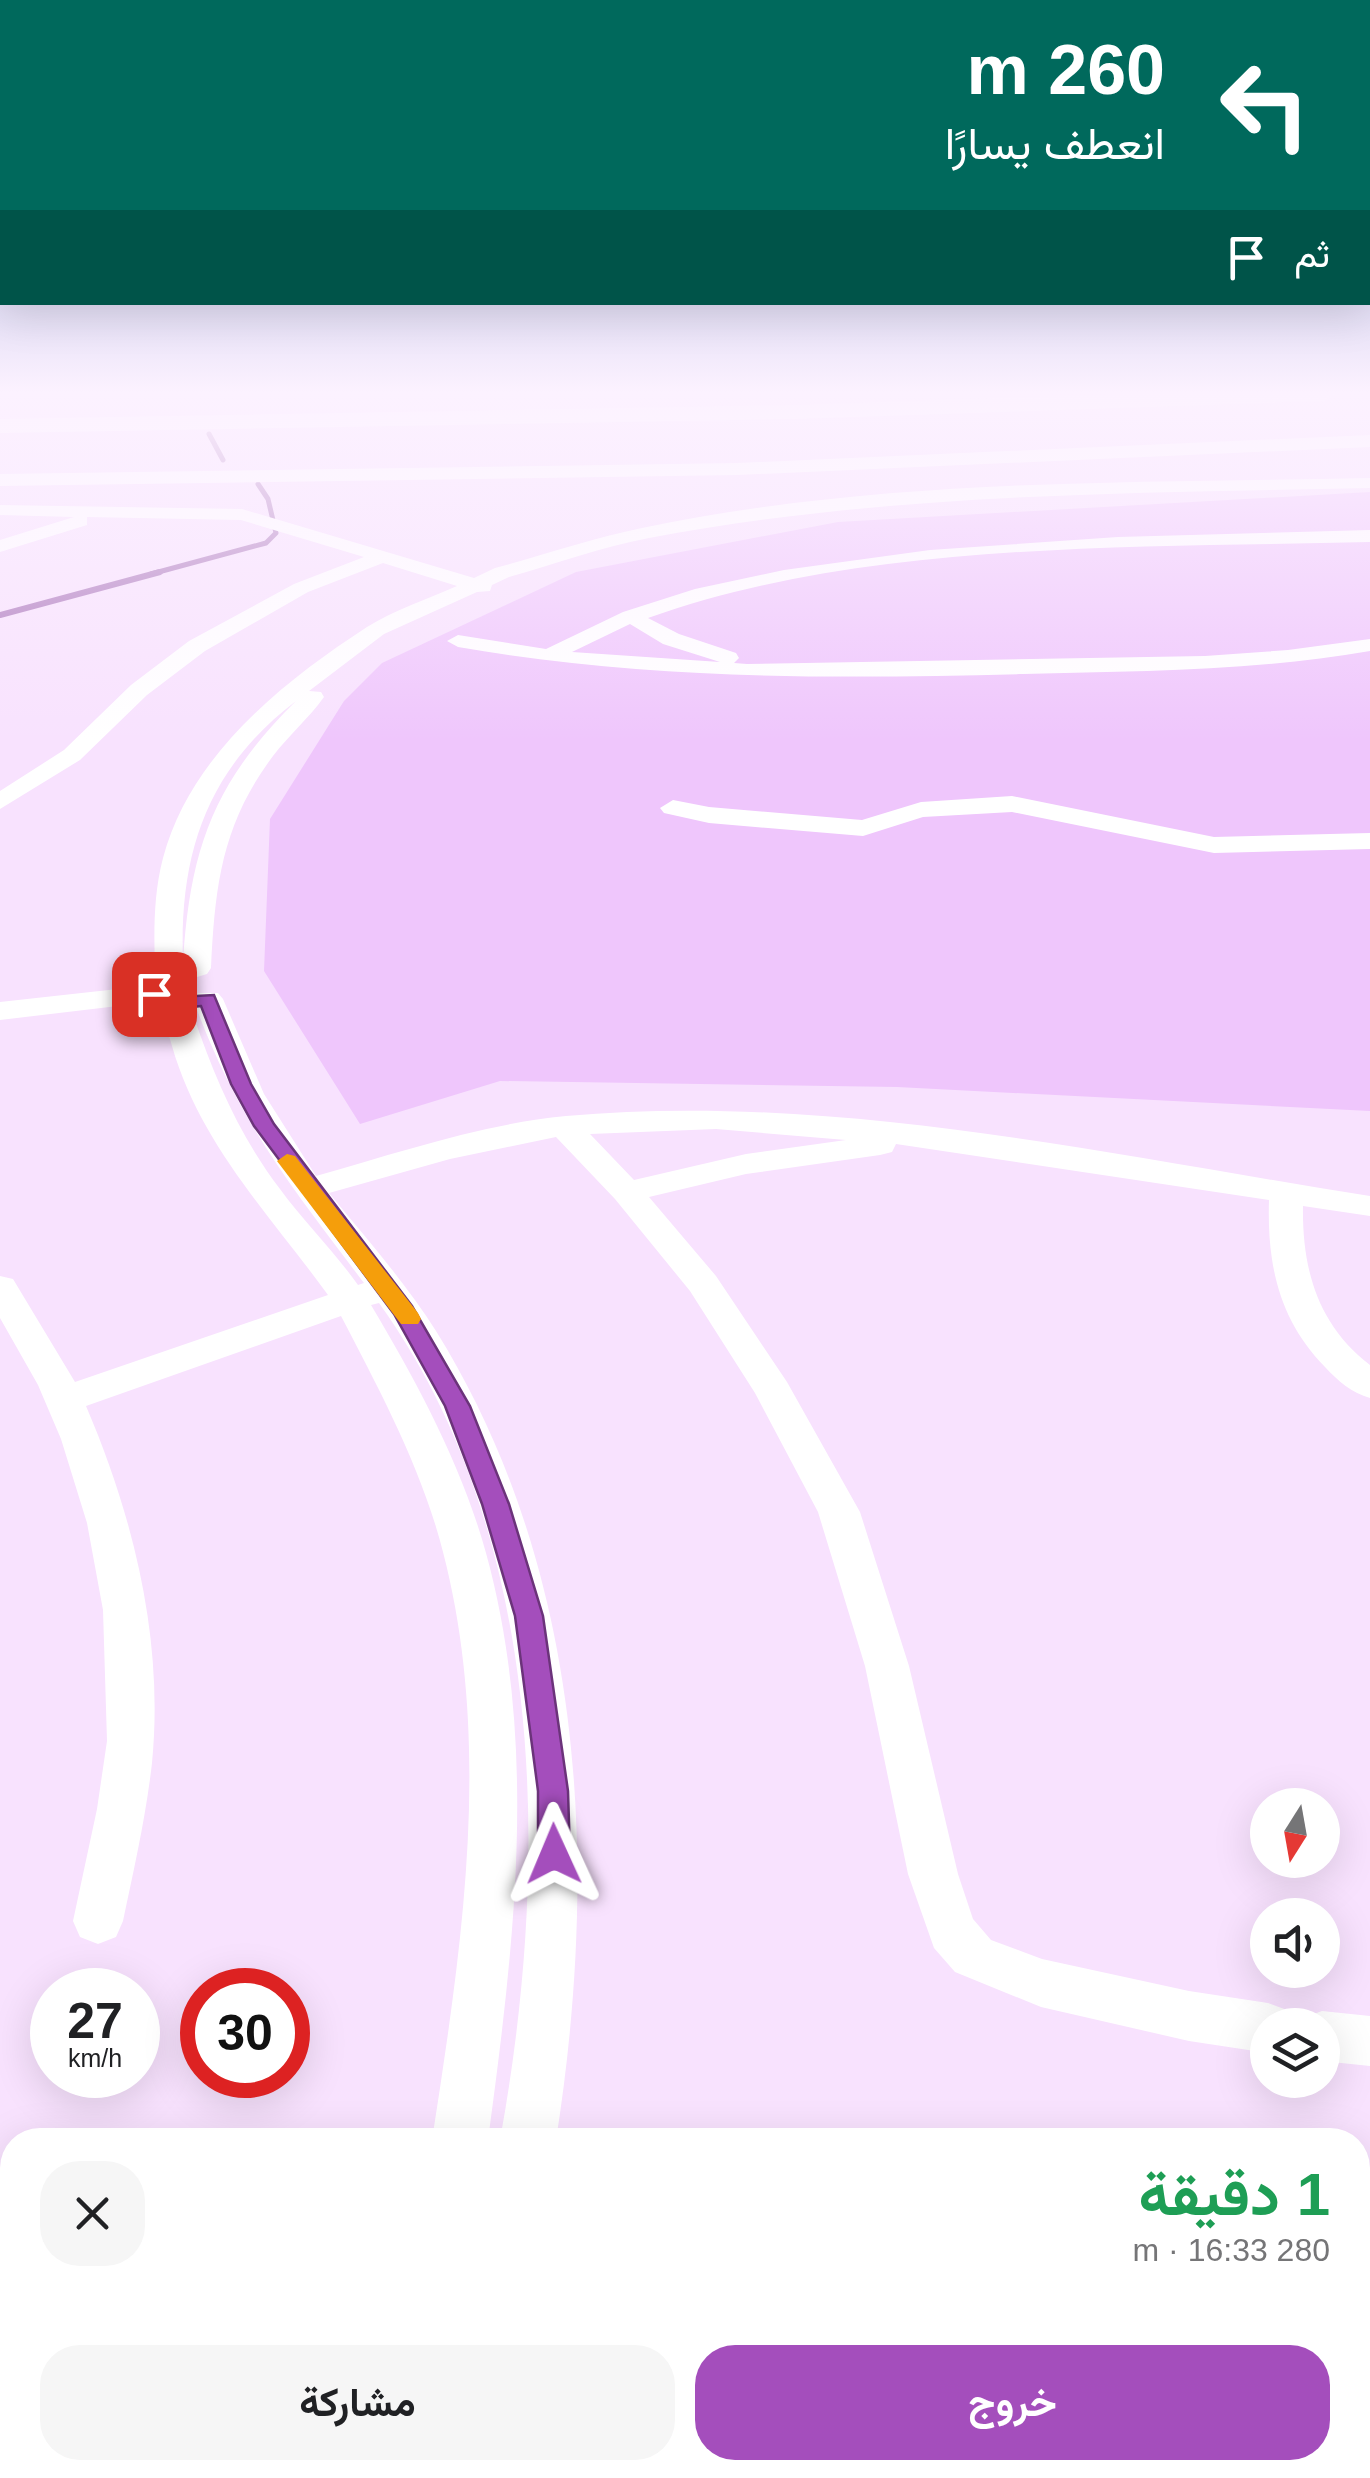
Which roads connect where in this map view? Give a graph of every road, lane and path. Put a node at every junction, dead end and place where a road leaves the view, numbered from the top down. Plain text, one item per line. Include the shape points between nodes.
1 (0, 510) edge
2 (25, 510) junction
3 (872, 510) edge
4 (113, 511) junction
5 (1370, 536) edge
6 (0, 543) edge
7 (385, 556) junction
8 (482, 587) junction
9 (630, 616) junction
10 (458, 641) dead end
11 (1370, 645) edge
12 (548, 656) junction
13 (778, 672) junction
14 (0, 802) edge
15 (673, 808) dead end
16 (1370, 841) edge
17 (180, 988) junction
18 (0, 1011) edge
19 (563, 1126) junction
20 (935, 1138) junction
21 (310, 1188) junction
22 (1286, 1191) junction
23 (627, 1192) junction
24 (1370, 1206) edge
25 (0, 1286) edge
26 (368, 1293) junction
27 (1370, 1385) edge
28 (64, 1400) junction
29 (98, 1921) dead end
30 (1250, 2025) edge
31 (1340, 2038) edge
32 (1370, 2041) edge
33 (462, 2128) edge
34 (530, 2128) edge

1 - 2 street
2 - 4 street
2 - 6 street
3 - 8 street via 640,544
4 - 6 street
4 - 7 street via 226,514
5 - 9 street via 1080,542 926,555 726,586
7 - 8 street
7 - 14 street via 301,588 197,646 72,755
8 - 17 street via 357,660 284,730 240,791 210,851
8 - 17 street via 402,615 329,658 236,746 178,850 170,904
9 - 12 street
9 - 13 street via 693,648
10 - 12 street
11 - 13 street via 1233,661
12 - 13 street
15 - 16 street via 863,828 921,810 1012,804 1214,845
17 - 18 street
17 - 21 street
17 - 26 street via 200,1084 261,1188
19 - 20 street via 716,1118
19 - 21 street
19 - 23 street
20 - 22 street
20 - 23 street via 746,1164
21 - 26 street
22 - 24 street
22 - 27 street via 1284,1245 1304,1314
23 - 30 street via 734,1328 839,1512 887,1666 952,1932 972,1956 1042,1983
25 - 28 street
26 - 28 street
26 - 33 street via 464,1553 490,1696 489,1918
26 - 34 street via 441,1372 472,1440 518,1576 539,1676 553,1791 555,1905 550,2010
28 - 29 street via 106,1514 130,1657 130,1742
31 - 32 street

